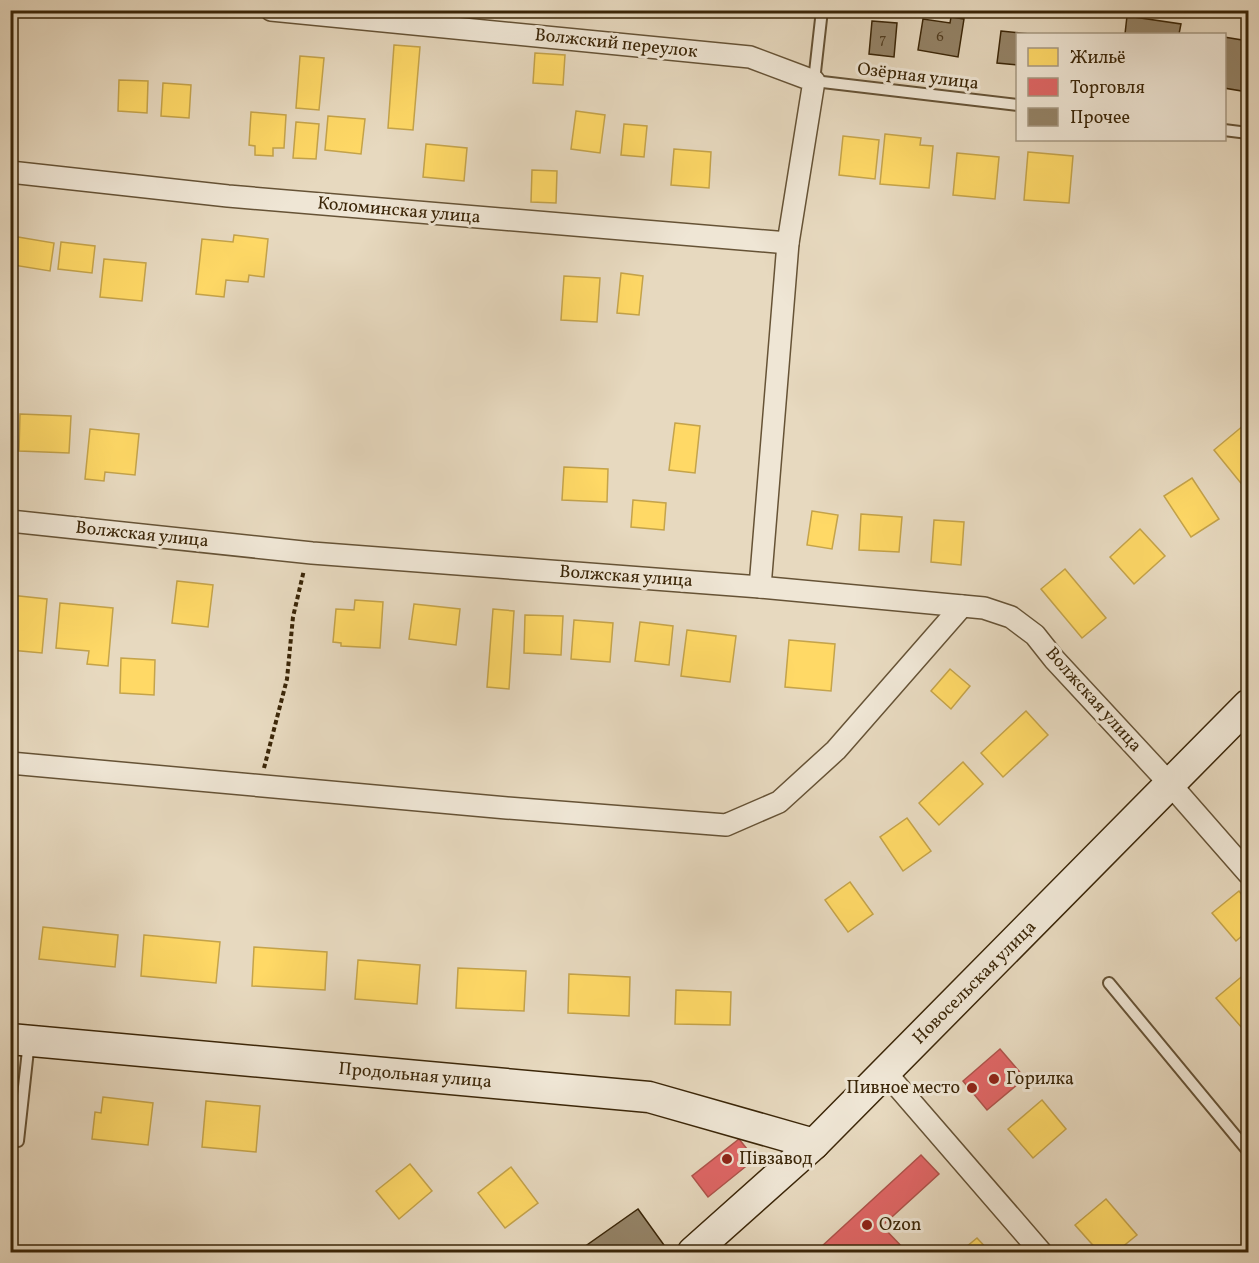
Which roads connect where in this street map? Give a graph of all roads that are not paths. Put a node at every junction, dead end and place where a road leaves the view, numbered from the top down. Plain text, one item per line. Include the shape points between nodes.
1 (271, 10) edge
2 (822, 10) edge
3 (814, 81) junction
4 (1016, 105) edge
5 (1226, 130) edge
6 (1248, 133) edge
7 (10, 172) edge
8 (788, 243) junction
9 (10, 521) edge
10 (760, 587) junction
11 (962, 606) junction
12 (1248, 705) edge
13 (10, 763) edge
14 (1170, 784) junction
15 (1248, 873) edge
16 (1109, 983) dead end
17 (20, 1040) edge
18 (886, 1073) junction
19 (10, 1141) edge
20 (814, 1144) junction
21 (1248, 1151) edge
22 (693, 1252) edge
23 (1041, 1252) edge

1 - 3 street, Волжский переулок via 750,57
2 - 3 lane
3 - 4 lane, Озёрная улица
3 - 8 street
5 - 6 lane
7 - 8 street, Коломинская улица via 228,196
8 - 10 street
9 - 10 street, Волжская улица via 312,553
10 - 11 street, Волжская улица
11 - 13 street via 836,750 779,802 726,825
11 - 14 street, Волжская улица via 1011,617 1035,635
12 - 14 street, Новосельская улица
14 - 15 street, Волжская улица
14 - 18 street, Новосельская улица
16 - 21 lane
17 - 19 lane via 18,1142
17 - 20 street, Продольная улица via 649,1097
18 - 20 street, Новосельская улица
18 - 23 street
20 - 22 street, Новосельская улица

